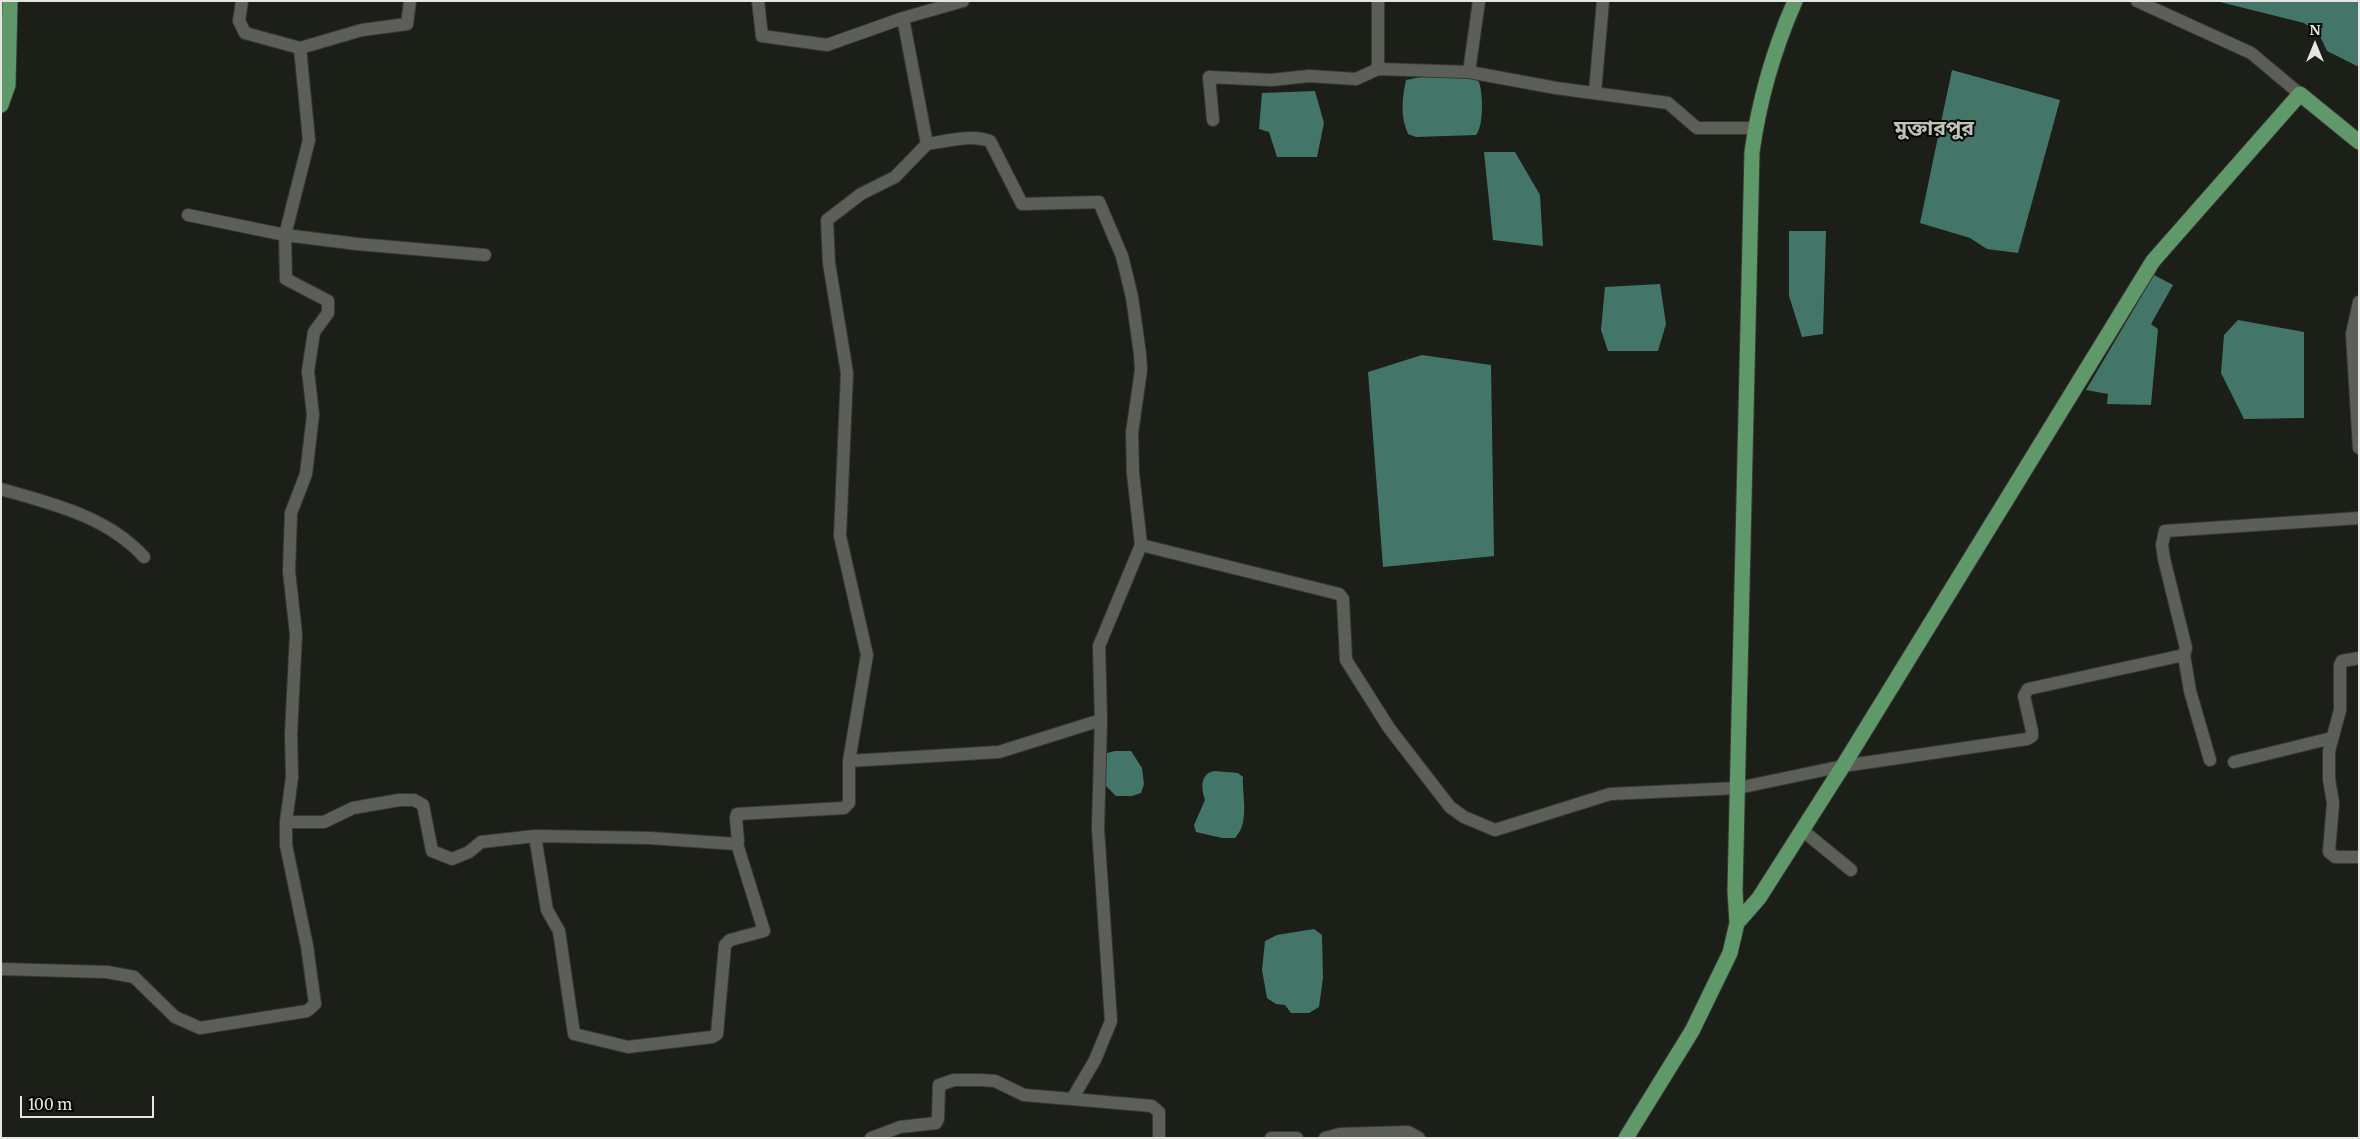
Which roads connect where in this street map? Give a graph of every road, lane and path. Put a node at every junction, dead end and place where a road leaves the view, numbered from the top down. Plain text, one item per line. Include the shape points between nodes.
1 (10, 1) edge
2 (242, 1) edge
3 (410, 1) edge
4 (758, 1) edge
5 (963, 1) edge
6 (1378, 1) edge
7 (1479, 1) edge
8 (1603, 1) edge
9 (1795, 1) edge
10 (2137, 1) edge
11 (903, 18) junction
12 (300, 48) junction
13 (1378, 69) junction
14 (1469, 72) junction
15 (1595, 92) junction
16 (2300, 94) junction
17 (1, 104) edge
18 (1213, 120) dead end
19 (1756, 122) junction
20 (2359, 142) edge
21 (927, 144) junction
22 (188, 215) dead end
23 (285, 235) junction
24 (485, 255) dead end
25 (2359, 302) edge
26 (2359, 448) edge
27 (1, 489) edge
28 (2359, 518) edge
29 (1141, 545) junction
30 (144, 557) dead end
31 (2184, 655) junction
32 (2359, 658) edge
33 (1101, 720) junction
34 (2332, 738) junction
35 (2210, 760) dead end
36 (849, 761) junction
37 (2234, 762) dead end
38 (1843, 766) junction
39 (1738, 788) junction
40 (286, 822) junction
41 (1802, 830) junction
42 (535, 836) junction
43 (738, 844) junction
44 (2359, 858) edge
45 (1851, 870) dead end
46 (1737, 922) junction
47 (1, 969) edge
48 (1072, 1099) junction
49 (871, 1138) edge
50 (1159, 1138) edge
51 (1272, 1138) edge
52 (1296, 1138) edge
53 (1325, 1138) edge
54 (1419, 1138) edge
55 (1626, 1138) edge

1 - 17 main road via 8,85
2 - 12 street via 239,21 245,33
3 - 12 street via 407,24 362,30
4 - 11 street via 762,36 827,45
5 - 11 street
6 - 13 street
7 - 14 street
8 - 15 street
9 - 19 main road
10 - 16 street via 2251,53
11 - 21 street
12 - 23 street via 309,140
13 - 14 street
13 - 18 street via 1356,79 1208,77
14 - 15 street
15 - 19 street via 1668,103 1697,128 1752,128
16 - 20 main road
16 - 38 main road via 2153,261
19 - 39 main road via 1750,193
21 - 29 street via 982,138 990,141 1022,204 1095,201 1102,205 1122,256 1140,354 1132,433
21 - 36 street via 895,177 861,194 827,220 829,263 846,373 840,536 867,655
22 - 23 street
23 - 24 street
23 - 40 street via 286,279 328,301 329,308 314,332 308,371 313,415 306,474 291,513 289,571 296,634 292,777
25 - 26 street via 2352,334
27 - 30 street via 80,513 132,544
28 - 31 street via 2165,531 2162,545 2164,560 2186,648
29 - 33 street via 1099,646
29 - 39 street via 1339,594 1343,599 1346,660 1389,728 1450,807 1495,830 1610,794
31 - 35 street via 2190,691
31 - 38 street via 2025,690 2032,731 2032,736 2027,739
32 - 34 street via 2346,659 2340,665 2340,710
33 - 36 street via 999,752
33 - 48 street via 1098,828 1111,1021 1095,1060
34 - 37 street
34 - 44 street via 2329,779 2333,803 2329,852 2335,857
36 - 43 street via 849,803 844,808 738,814
38 - 39 street
38 - 41 main road
39 - 46 main road
40 - 42 street via 324,822 346,811 375,803 414,800 423,805 432,852 452,859 469,852 481,842
40 - 47 street via 286,845 307,946 315,1004 308,1011 200,1028 175,1018 134,977 107,972
41 - 45 street
41 - 46 main road via 1759,898
42 - 43 street via 650,838
42 - 43 street via 547,910 559,931 574,1034 628,1047 717,1034 725,945 730,940 764,931
46 - 55 main road via 1730,953 1692,1031
48 - 49 street via 1024,1095 995,1081 954,1080 939,1085 936,1123 900,1127
48 - 50 street via 1152,1106 1159,1112
51 - 52 street
53 - 54 street via 1340,1134 1408,1132

